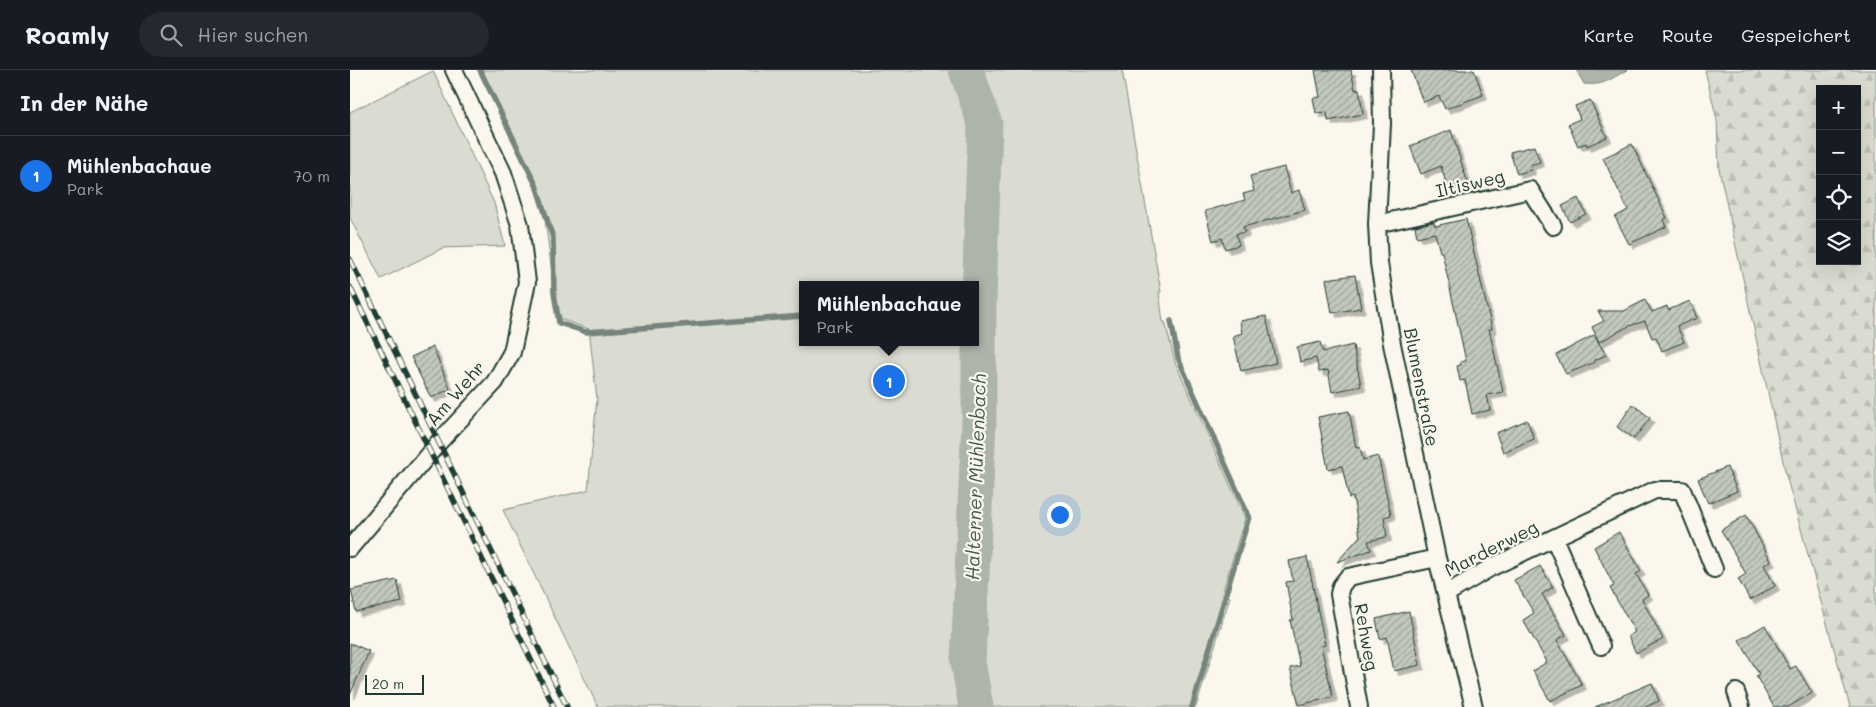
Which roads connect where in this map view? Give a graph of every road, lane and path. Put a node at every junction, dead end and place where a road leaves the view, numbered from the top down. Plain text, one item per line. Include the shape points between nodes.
1 (454, 70) edge
2 (1381, 70) edge
3 (1377, 224) junction
4 (1553, 226) dead end
5 (1554, 538) junction
6 (350, 548) edge
7 (1436, 558) junction
8 (1714, 569) dead end
9 (1446, 594) junction
10 (1601, 646) dead end
11 (1359, 707) edge
12 (1474, 707) edge

1 - 6 street, Am Wehr via 503,173 520,225 527,282 512,352 495,382 438,442
2 - 3 street, Blumenstraße
3 - 4 street, Iltisweg via 1530,190
3 - 7 street, Blumenstraße via 1379,263 1392,344
5 - 8 street, Marderweg via 1655,490 1682,490
5 - 9 street, Marderweg via 1490,568
5 - 10 street, Marderweg
7 - 9 street, Blumenstraße
7 - 11 street, Rehweg via 1348,577 1341,586 1338,594
9 - 12 street, Blumenstraße

